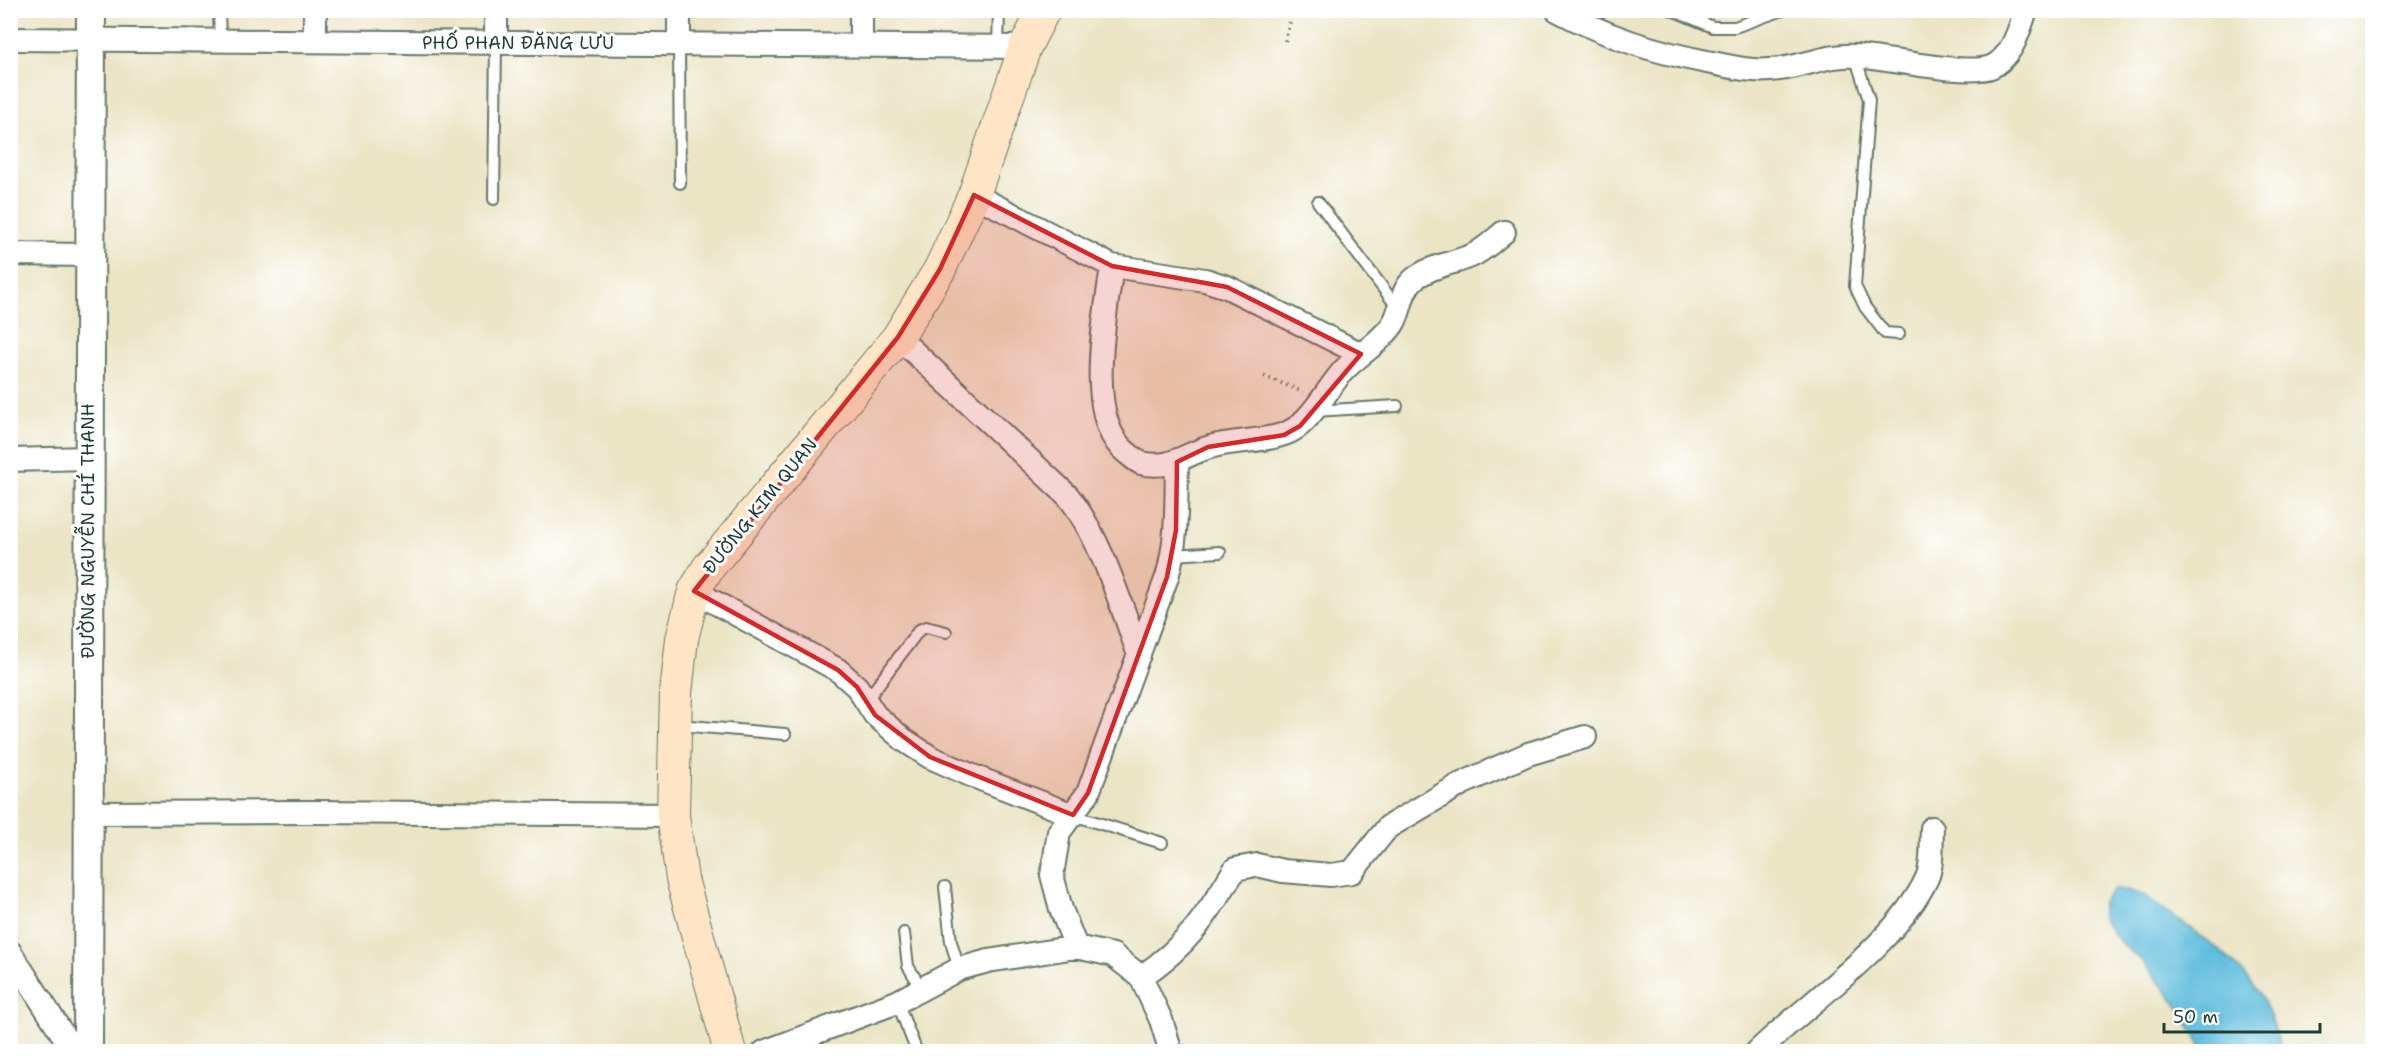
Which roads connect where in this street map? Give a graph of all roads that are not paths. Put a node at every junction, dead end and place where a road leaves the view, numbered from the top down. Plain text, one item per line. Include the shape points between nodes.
1 (90, 10) edge
2 (219, 10) edge
3 (315, 10) edge
4 (496, 10) edge
5 (679, 10) edge
6 (861, 10) edge
7 (999, 10) edge
8 (1044, 10) edge
9 (1557, 10) edge
10 (1672, 10) edge
11 (1783, 10) edge
12 (2026, 10) edge
13 (10, 39) edge
14 (90, 40) junction
15 (220, 41) junction
16 (315, 42) junction
17 (496, 43) junction
18 (679, 44) junction
19 (861, 45) junction
20 (1011, 47) junction
21 (1855, 56) junction
22 (680, 183) dead end
23 (974, 195) junction
24 (494, 199) dead end
25 (1318, 202) dead end
26 (1504, 232) dead end
27 (10, 254) edge
28 (89, 255) junction
29 (1113, 266) junction
30 (1400, 310) junction
31 (1899, 334) dead end
32 (898, 337) junction
33 (1361, 354) junction
34 (1317, 405) junction
35 (1397, 406) dead end
36 (88, 458) junction
37 (10, 460) edge
38 (1177, 462) junction
39 (1220, 552) dead end
40 (1173, 555) junction
41 (694, 591) junction
42 (946, 632) dead end
43 (1139, 655) junction
44 (866, 701) junction
45 (675, 725) junction
46 (785, 734) dead end
47 (1585, 737) dead end
48 (88, 813) junction
49 (1073, 814) junction
50 (673, 815) junction
51 (1932, 828) dead end
52 (1162, 843) dead end
53 (945, 887) dead end
54 (904, 933) dead end
55 (1076, 947) junction
56 (10, 952) edge
57 (959, 969) junction
58 (1141, 977) junction
59 (921, 988) junction
60 (897, 1002) junction
61 (74, 1052) edge
62 (87, 1052) edge
63 (730, 1052) edge
64 (764, 1052) edge
65 (917, 1052) edge
66 (1171, 1052) edge
67 (1757, 1052) edge

1 - 14 street, ĐƯỜNG NGUYỄN CHÍ THANH
2 - 15 lane
3 - 16 street
4 - 17 street
5 - 18 street
6 - 19 street
7 - 20 lane
8 - 20 main road, ĐƯỜNG KIM QUAN
9 - 21 street via 1595,30 1656,51 1744,69 1791,68 1832,56
10 - 11 lane via 1713,27 1735,27
12 - 21 street via 2004,57 1990,67 1965,69
13 - 14 street, PHỐ PHAN ĐĂNG LƯU
14 - 15 street, PHỐ PHAN ĐĂNG LƯU
14 - 28 street, ĐƯỜNG NGUYỄN CHÍ THANH
15 - 16 street, PHỐ PHAN ĐĂNG LƯU
16 - 17 street, PHỐ PHAN ĐĂNG LƯU
17 - 18 street, PHỐ PHAN ĐĂNG LƯU
17 - 24 lane
18 - 19 street, PHỐ PHAN ĐĂNG LƯU
18 - 22 lane
19 - 20 street, PHỐ PHAN ĐĂNG LƯU
20 - 23 main road, ĐƯỜNG KIM QUAN
21 - 31 lane via 1869,100 1855,286 1885,333
23 - 29 street
23 - 32 main road, ĐƯỜNG KIM QUAN via 940,269
25 - 30 lane
26 - 30 street via 1473,256 1416,278 1405,288
27 - 28 street
28 - 36 street, ĐƯỜNG NGUYỄN CHÍ THANH
29 - 33 street via 1227,287
29 - 38 street via 1100,384 1106,421 1116,445 1140,462
30 - 33 street via 1392,326
32 - 41 main road, ĐƯỜNG KIM QUAN via 708,568
32 - 43 street via 1078,509 1115,589
33 - 34 street
34 - 35 lane
34 - 38 street via 1300,426 1284,435 1208,447
36 - 37 street
36 - 48 street, ĐƯỜNG NGUYỄN CHÍ THANH
38 - 40 street
39 - 40 lane
40 - 43 street
41 - 44 street via 838,670
41 - 45 main road, ĐƯỜNG KIM QUAN via 682,639
42 - 44 lane via 926,627 919,630
43 - 49 street via 1088,793
44 - 49 street via 875,715 930,757
45 - 46 lane
45 - 50 main road, ĐƯỜNG KIM QUAN
47 - 58 street via 1528,754 1452,790 1388,827 1352,872 1331,875 1257,865 1235,869 1191,936 1168,959
48 - 50 street
48 - 62 street, ĐƯỜNG NGUYỄN CHÍ THANH
49 - 52 lane
49 - 55 street via 1059,832 1052,875
50 - 63 main road, ĐƯỜNG KIM QUAN via 682,879
51 - 67 street via 1928,876 1906,916
53 - 57 lane via 951,942
54 - 59 lane via 908,966
55 - 57 street
55 - 58 street via 1113,955
56 - 61 street
57 - 59 street
58 - 66 street
59 - 60 street
60 - 64 street
60 - 65 lane

